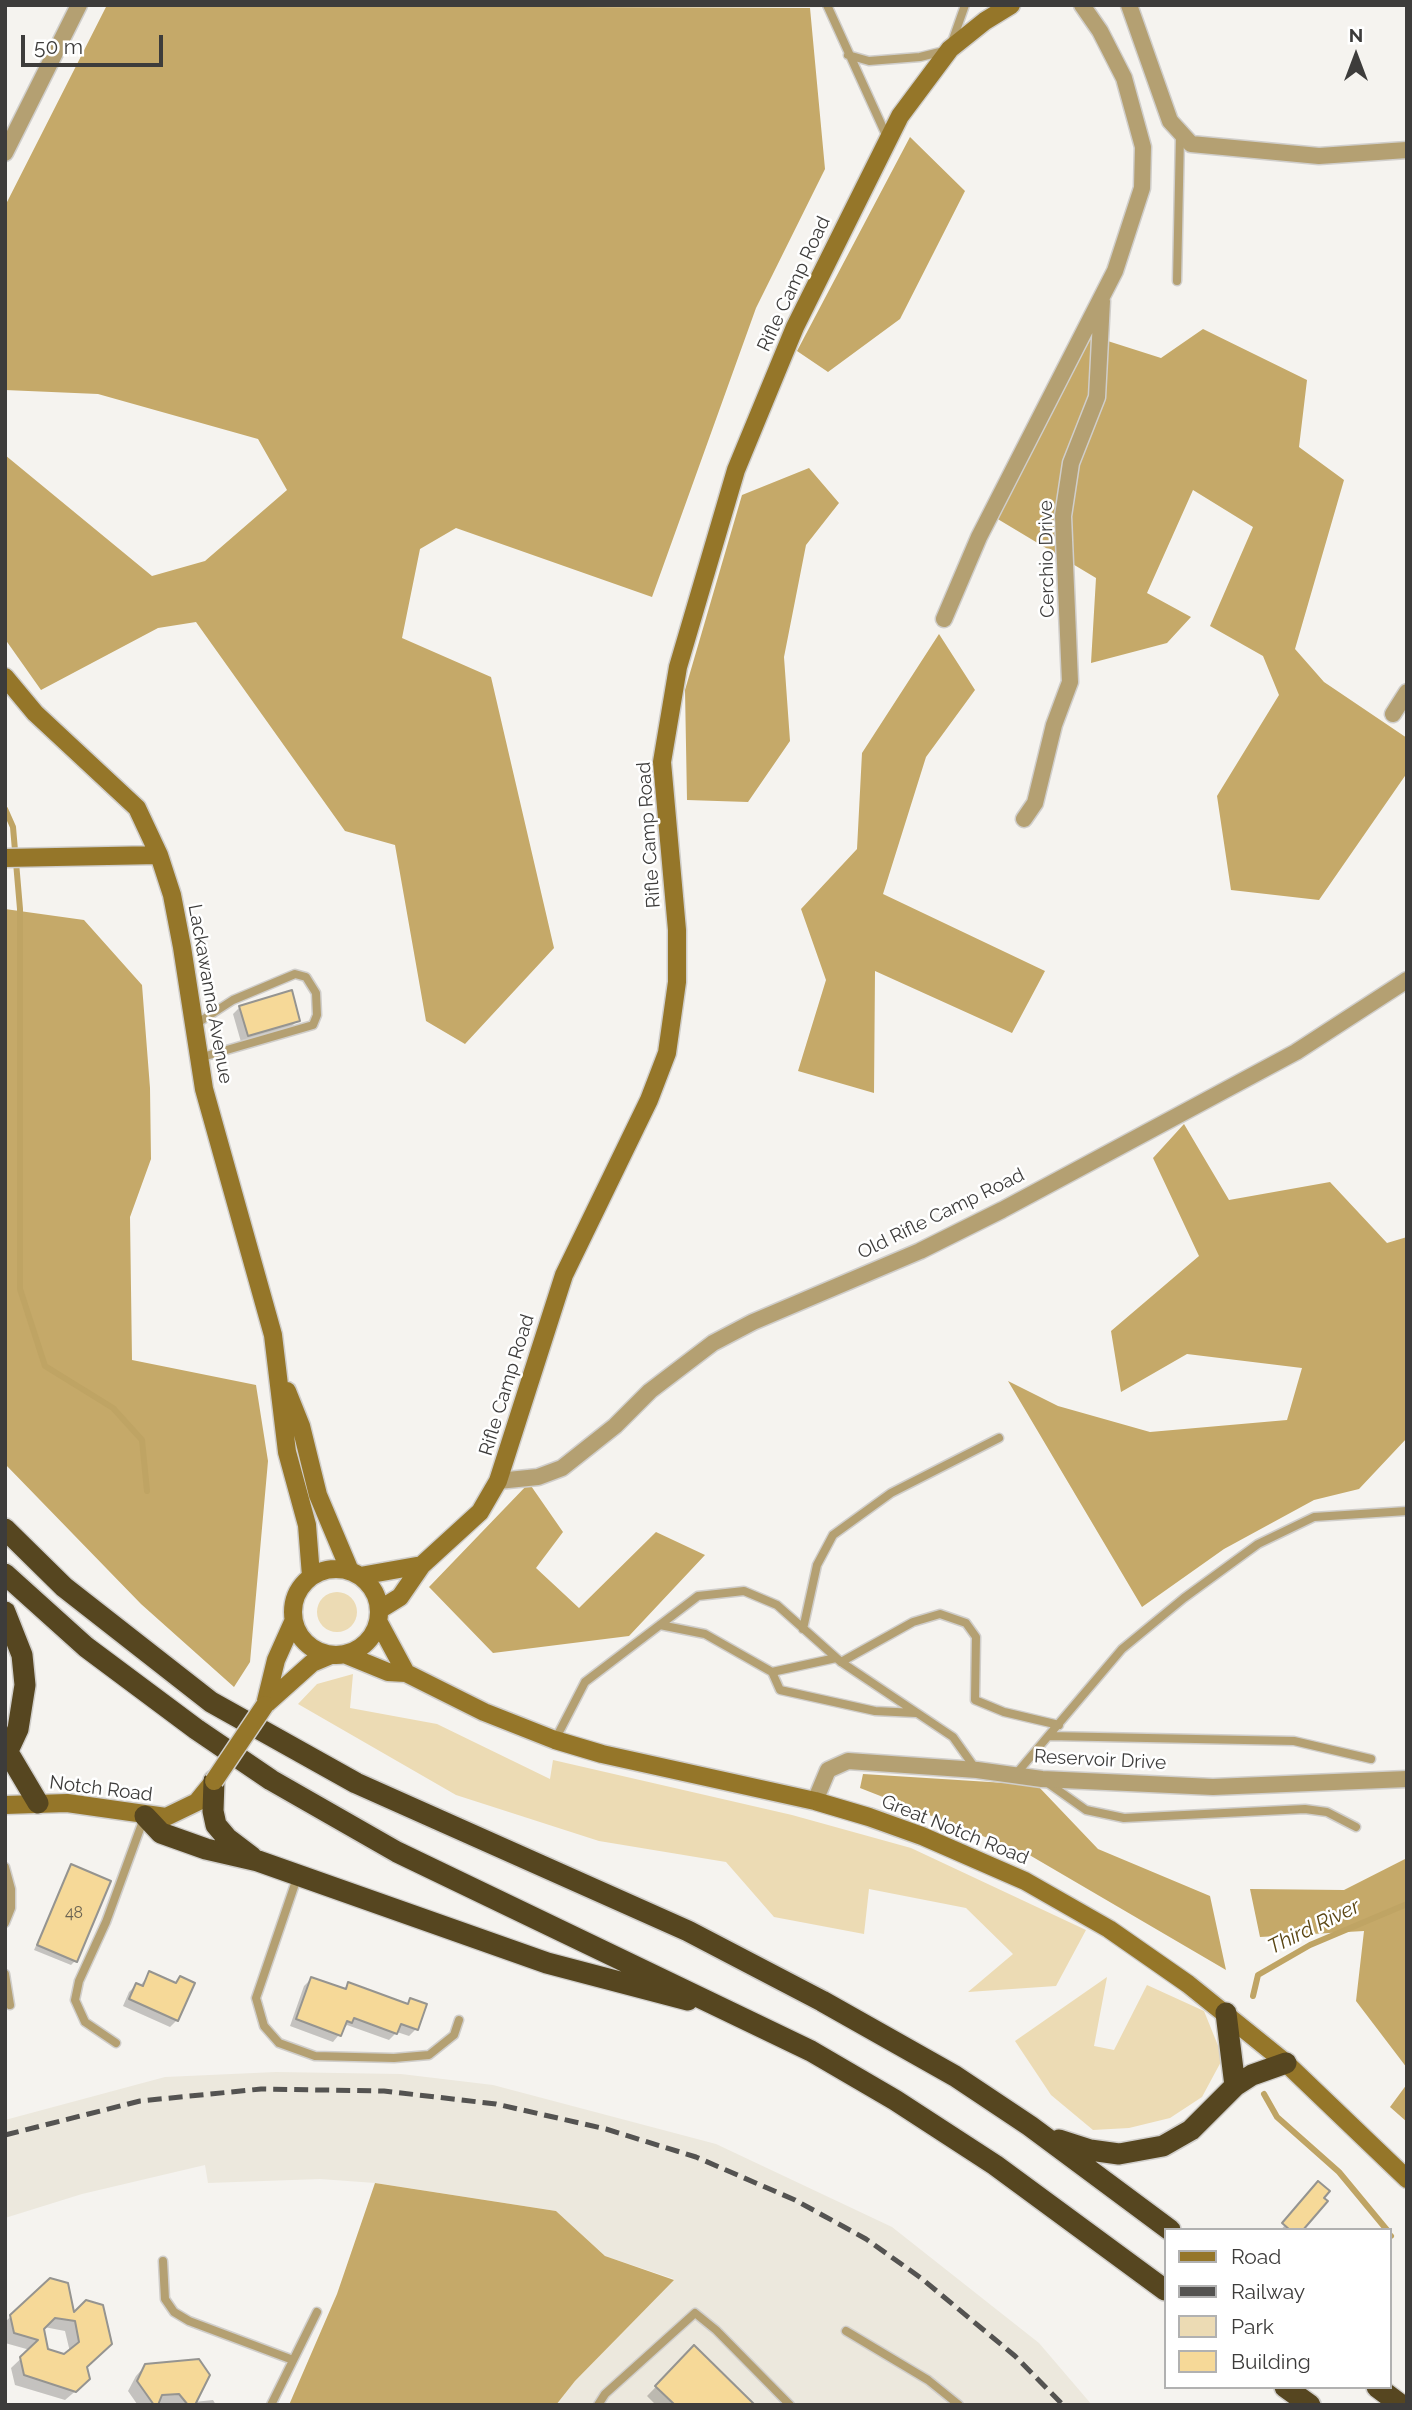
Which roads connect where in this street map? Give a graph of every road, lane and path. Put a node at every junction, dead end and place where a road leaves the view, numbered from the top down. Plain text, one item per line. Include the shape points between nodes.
1 (79, 5) edge
2 (827, 5) edge
3 (965, 5) edge
4 (1011, 5) edge
5 (1082, 5) edge
6 (1129, 5) edge
7 (950, 49) junction
8 (848, 55) junction
9 (1150, 64) junction
10 (1124, 78) junction
11 (1180, 132) junction
12 (888, 140) junction
13 (1407, 150) edge
14 (5, 153) edge
15 (1177, 281) dead end
16 (1103, 295) junction
17 (944, 619) dead end
18 (5, 677) edge
19 (1407, 692) edge
20 (1393, 714) dead end
21 (1024, 818) dead end
22 (159, 855) junction
23 (5, 858) edge
24 (1407, 980) edge
25 (194, 1025) junction
26 (199, 1058) junction
27 (279, 1371) junction
28 (999, 1438) dead end
29 (498, 1481) junction
30 (1407, 1511) edge
31 (5, 1529) edge
32 (422, 1565) junction
33 (355, 1573) junction
34 (5, 1574) edge
35 (311, 1576) junction
36 (5, 1612) edge
37 (379, 1616) junction
38 (293, 1622) junction
39 (660, 1625) junction
40 (803, 1629) junction
41 (338, 1655) junction
42 (839, 1660) junction
43 (406, 1672) junction
44 (772, 1672) junction
45 (265, 1705) junction
46 (916, 1713) junction
47 (1059, 1725) junction
48 (1049, 1736) junction
49 (555, 1740) junction
50 (7, 1756) edge
51 (1371, 1759) dead end
52 (977, 1770) junction
53 (1014, 1776) junction
54 (1042, 1779) junction
55 (1407, 1779) edge
56 (214, 1781) junction
57 (815, 1801) junction
58 (38, 1803) junction
59 (5, 1805) edge
60 (145, 1816) junction
61 (1356, 1827) dead end
62 (258, 1861) junction
63 (5, 1867) edge
64 (298, 1875) junction
65 (5, 1923) edge
66 (5, 1974) edge
67 (10, 2006) dead end
68 (1226, 2013) junction
69 (737, 2014) junction
70 (459, 2020) dead end
71 (116, 2042) dead end
72 (1286, 2063) junction
73 (1236, 2086) junction
74 (1030, 2126) junction
75 (1407, 2179) edge
76 (1167, 2228) edge
77 (163, 2261) dead end
78 (1164, 2289) edge
79 (317, 2312) dead end
80 (846, 2331) dead end
81 (293, 2360) junction
82 (1284, 2389) edge
83 (1286, 2389) edge
84 (1380, 2389) edge
85 (271, 2405) edge
86 (598, 2405) edge
87 (790, 2405) edge
88 (959, 2405) edge
89 (1292, 2405) edge
90 (1310, 2405) edge
91 (1401, 2405) edge

1 - 14 street
2 - 8 lane
3 - 7 lane
4 - 7 street, Rifle Camp Road
5 - 10 street, Cerchio Drive
6 - 9 street
7 - 8 lane via 920,57 869,61
7 - 12 street, Rifle Camp Road via 900,116
8 - 12 lane
9 - 10 street
9 - 11 street via 1170,121
10 - 16 street, Cerchio Drive via 1143,147 1142,188
11 - 13 street via 1191,144 1237,150 1319,156
11 - 15 lane
12 - 29 street, Rifle Camp Road via 806,303 760,409 697,598 678,667 662,762 677,930 677,982 667,1053 564,1275
16 - 17 street, Cerchio Drive via 979,537
16 - 21 street, Cerchio Drive via 1097,397 1071,463 1063,516 1070,682 1035,803
18 - 22 street, Lackawanna Avenue via 35,713 137,808
19 - 20 street
22 - 23 street
22 - 25 street, Lackawanna Avenue via 172,894
24 - 29 street, Old Rifle Camp Road via 1296,1052 1002,1210 713,1343 562,1468 538,1477
25 - 26 street, Lackawanna Avenue
25 - 26 lane via 233,1000 295,974 306,977 316,993 313,1025
26 - 27 street, Lackawanna Avenue
27 - 33 street, Lackawanna Avenue via 301,1426 318,1495
27 - 35 street, Lackawanna Avenue via 287,1452 307,1525
28 - 40 lane via 891,1493 832,1535 817,1565
29 - 32 street, Rifle Camp Road via 480,1512
30 - 47 lane via 1314,1517 1258,1544 1122,1649
31 - 74 highway via 64,1587 222,1709 356,1783 749,1962 955,2076
32 - 33 street
32 - 37 street, Rifle Camp Road via 400,1597
33 - 35 street via 337,1568
33 - 37 street via 373,1590
34 - 69 highway via 86,1647 271,1780 397,1852
35 - 38 street via 297,1591
36 - 50 highway via 22,1655 25,1685 24,1707
37 - 41 street via 366,1643
37 - 43 street
38 - 41 street via 310,1647
38 - 45 street, Notch Road via 276,1660
39 - 40 lane via 698,1596 744,1591 777,1605
39 - 44 lane via 705,1634
39 - 49 lane via 585,1682
40 - 42 lane
41 - 43 street, Great Notch Road via 388,1672
41 - 45 street, Notch Road via 312,1663
42 - 44 lane
42 - 46 lane
42 - 47 lane via 913,1622 940,1614 966,1623 976,1637 975,1700
43 - 49 street, Great Notch Road via 484,1712
44 - 46 lane via 780,1690 875,1712
45 - 56 street, Notch Road, bridge
46 - 52 lane via 953,1737
47 - 48 lane
48 - 51 lane via 1294,1741
48 - 53 lane
49 - 57 street, Great Notch Road
50 - 58 highway
52 - 53 street, Reservoir Drive
52 - 57 street, Reservoir Drive via 841,1762 823,1777
53 - 54 street, Reservoir Drive
54 - 55 street, Reservoir Drive via 1213,1787
54 - 61 lane via 1086,1810 1124,1818 1305,1809 1327,1812
56 - 60 street, Notch Road via 187,1810
56 - 62 highway via 216,1825
57 - 68 street, Great Notch Road via 922,1836 1025,1881 1149,1955
58 - 59 street, Notch Road
58 - 60 street, Notch Road via 95,1806
60 - 62 highway via 161,1833
60 - 71 lane via 75,2000 85,2022
62 - 64 highway
63 - 65 lane via 11,1889
64 - 69 highway via 547,1963
64 - 70 lane via 256,1998 264,2026 279,2043 315,2056 429,2056 454,2035
66 - 67 lane
68 - 72 street, Great Notch Road
68 - 73 highway
69 - 78 highway via 811,2051 917,2114 995,2165
72 - 73 highway
72 - 75 street, Great Notch Road
73 - 74 highway via 1191,2130 1163,2146 1119,2154 1090,2150
74 - 76 highway
77 - 81 lane via 165,2299 174,2312
79 - 81 lane
80 - 88 lane via 928,2380
81 - 85 lane
82 - 89 highway
83 - 90 highway
84 - 91 highway
86 - 87 lane via 695,2313

